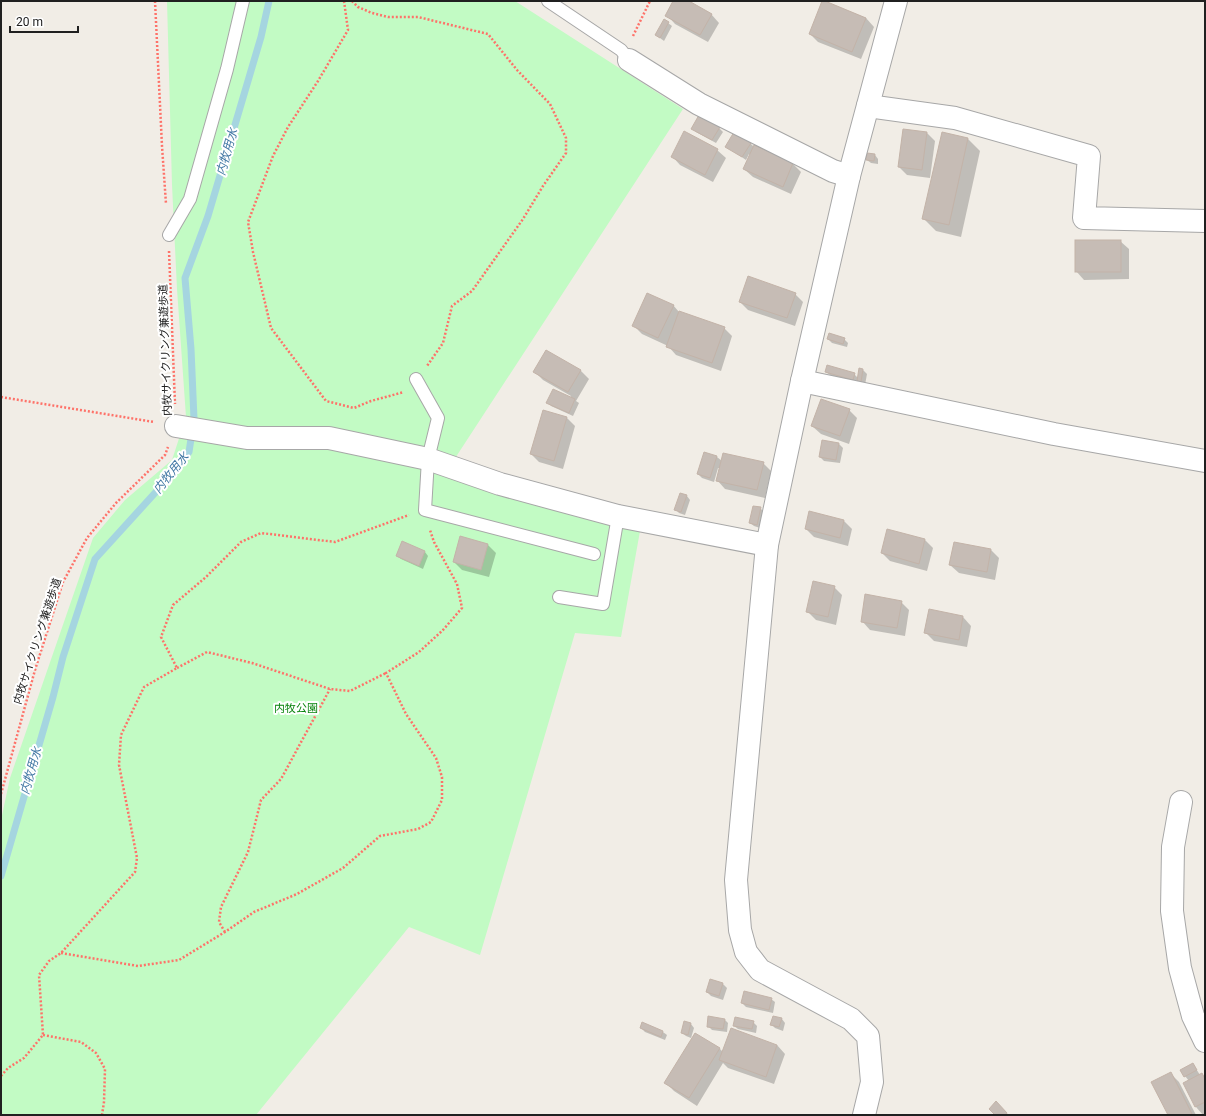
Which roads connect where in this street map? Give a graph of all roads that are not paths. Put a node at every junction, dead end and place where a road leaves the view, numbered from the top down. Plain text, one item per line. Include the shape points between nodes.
1 (243, 1) edge
2 (548, 1) edge
3 (896, 1) edge
4 (625, 55) joint
5 (868, 106) junction
6 (849, 176) junction
7 (1205, 221) edge
8 (169, 235) road end
9 (416, 379) road end
10 (802, 381) junction
11 (188, 427) road end
12 (428, 459) junction
13 (1205, 461) edge
14 (618, 516) junction
15 (767, 544) junction
16 (594, 554) dead end
17 (559, 597) dead end
18 (1181, 802) dead end
19 (1205, 1041) edge
20 (864, 1115) edge

1 - 8 lane via 227,69 190,200
2 - 4 lane
3 - 5 street
4 - 6 street via 699,104 833,171
5 - 6 street
5 - 7 street via 955,118 1089,156 1084,218
6 - 10 street
9 - 12 lane via 438,418
10 - 13 street via 1054,434
10 - 15 street
11 - 12 street via 246,438 329,438
12 - 14 street via 500,484
12 - 16 lane via 425,510
14 - 15 street
14 - 17 lane via 603,604
15 - 20 street via 736,880 740,930 746,952 760,970 851,1019 868,1036 872,1082
18 - 19 street via 1173,847 1172,911 1180,968 1193,1016

